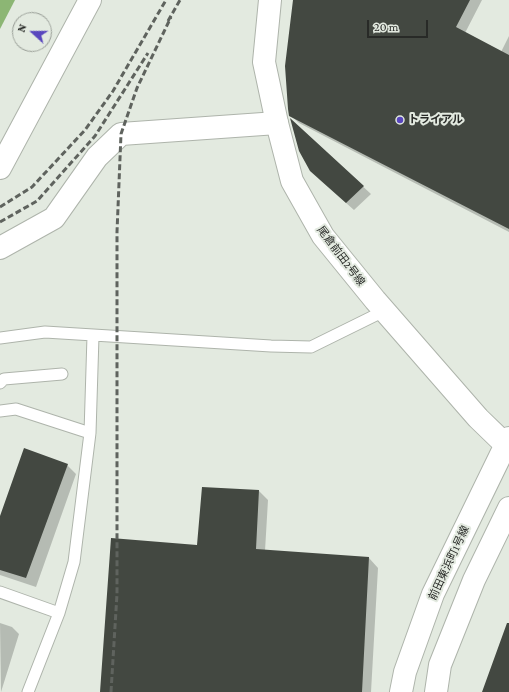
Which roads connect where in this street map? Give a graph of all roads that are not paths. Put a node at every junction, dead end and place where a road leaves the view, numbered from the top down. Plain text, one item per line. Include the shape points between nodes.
1 (90, 0) edge
2 (270, 0) edge
3 (277, 123) junction
4 (0, 168) edge
5 (0, 248) edge
6 (384, 311) junction
7 (93, 336) junction
8 (0, 338) edge
9 (62, 374) dead end
10 (0, 383) edge
11 (0, 411) edge
12 (90, 433) junction
13 (508, 444) edge
14 (509, 508) edge
15 (0, 592) edge
16 (59, 613) junction
17 (28, 692) edge
18 (401, 692) edge
19 (436, 692) edge

1 - 4 street
2 - 3 street, 尾倉前田2号線 via 264,62
3 - 5 street via 121,134 97,157 54,218
3 - 6 street, 尾倉前田2号線 via 292,181 324,236
6 - 7 lane via 311,347
6 - 13 street, 尾倉前田2号線 via 478,418
7 - 8 lane via 45,332
7 - 12 lane
9 - 10 lane via 4,379
11 - 12 lane via 16,409
12 - 16 lane via 74,562
13 - 18 street, 前田東浜町1号線 via 433,594 405,672
14 - 19 street via 474,580 440,665
15 - 16 lane
16 - 17 lane

